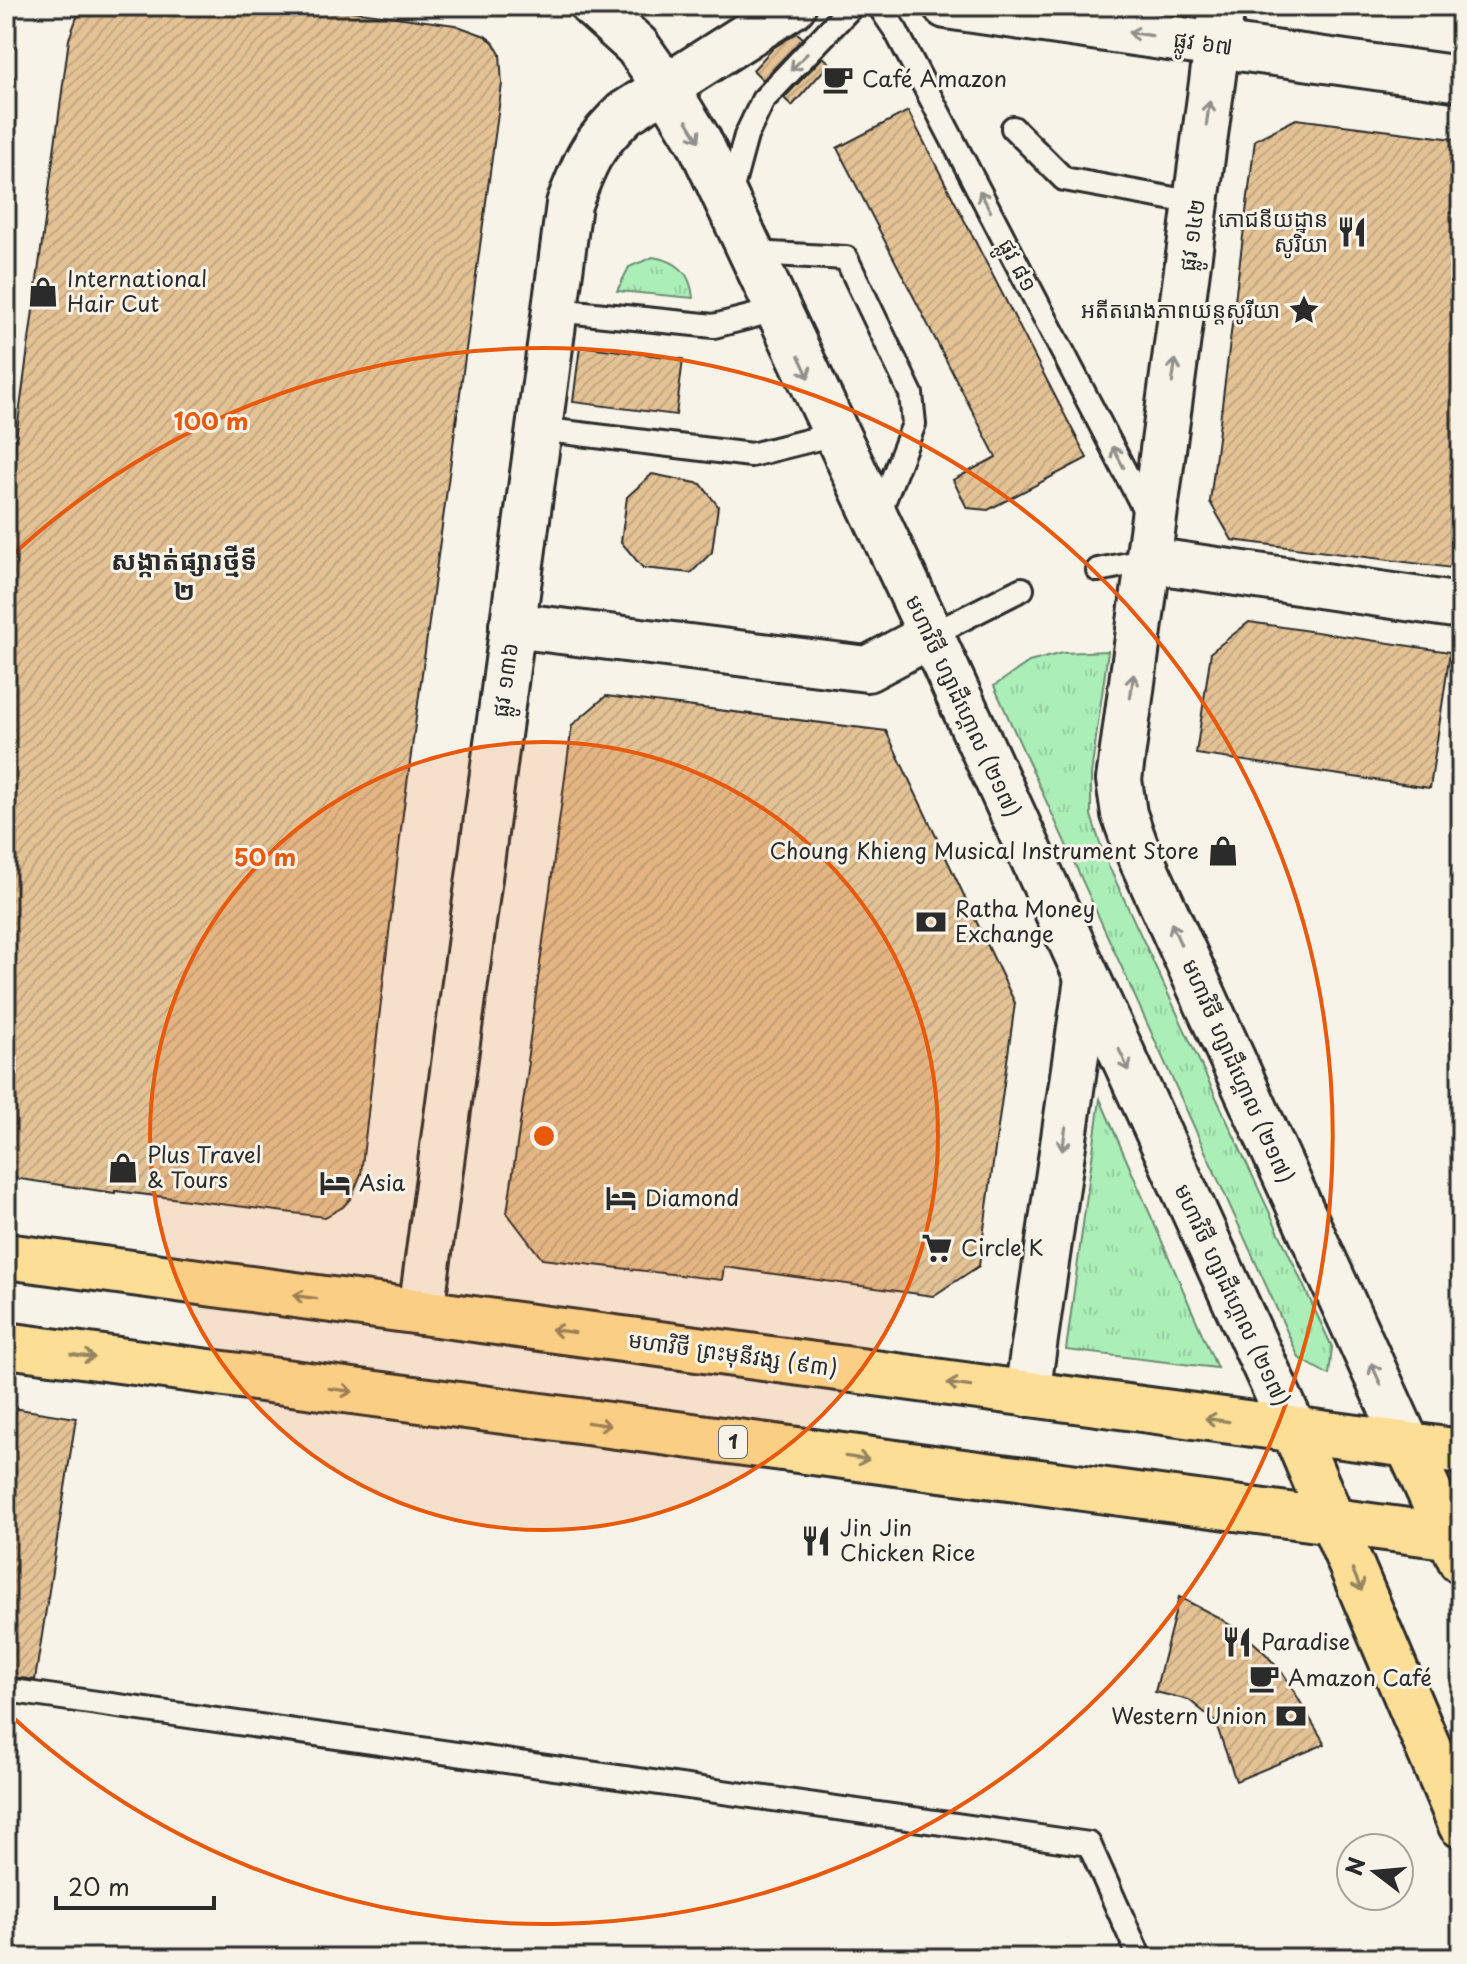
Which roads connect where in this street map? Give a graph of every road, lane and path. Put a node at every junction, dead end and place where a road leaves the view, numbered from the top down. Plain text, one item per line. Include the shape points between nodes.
1 (593, 6) edge
2 (793, 6) edge
3 (852, 6) edge
4 (879, 6) edge
5 (946, 6) edge
6 (1220, 25) edge
7 (1461, 79) edge
8 (666, 87) junction
9 (1013, 128) dead end
10 (728, 203) junction
11 (1196, 203) junction
12 (751, 253) junction
13 (555, 310) junction
14 (777, 310) junction
15 (539, 429) junction
16 (835, 434) junction
17 (876, 520) junction
18 (1152, 543) junction
19 (1098, 570) dead end
20 (1022, 589) dead end
21 (1461, 606) edge
22 (512, 625) junction
23 (931, 635) junction
24 (1087, 979) junction
25 (6, 1256) edge
26 (421, 1312) junction
27 (6, 1345) edge
28 (1027, 1394) junction
29 (1294, 1430) junction
30 (1408, 1445) junction
31 (1461, 1452) edge
32 (1332, 1521) junction
33 (1458, 1546) edge
34 (6, 1690) edge
35 (1461, 1825) edge
36 (1140, 1958) edge

1 - 8 street, មហាវិថី ហ្សាដឺហ្គោល (២១៧) via 637,46
2 - 8 street
3 -> 10 lane via 763,100 746,136
18 -> 4 lane, ផ្លូវ ៨១
6 -> 5 street, ផ្លូវ ៦៧
6 - 7 street, ផ្លូវ ៦៧
11 -> 6 street, ផ្លូវ ១៤២
8 -> 10 street, មហាវិថី ហ្សាដឺហ្គោល (២១៧)
8 - 13 street, ផ្លូវ ១៣៦ via 625,113 587,157 569,204
9 - 11 lane via 1064,179
10 - 12 street, មហាវិថី ហ្សាដឺហ្គោល (២១៧)
18 -> 11 street, ផ្លូវ ១៤២
12 - 14 street, មហាវិថី ហ្សាដឺហ្គោល (២១៧)
12 - 17 lane via 846,258 911,394 914,424
13 - 14 lane via 714,326
13 - 15 street, ផ្លូវ ១៣៦
14 -> 16 street, មហាវិថី ហ្សាដឺហ្គោល (២១៧)
15 - 16 lane via 751,455
15 - 22 street, ផ្លូវ ១៣៦
16 - 17 street, មហាវិថី ហ្សាដឺហ្គោល (២១៧)
17 - 23 street, មហាវិថី ហ្សាដឺហ្គោល (២១៧)
18 - 19 lane
18 - 21 street
30 -> 18 street, មហាវិថី ហ្សាដឹហ្គោល (២១៧) via 1124,814 1119,780
20 - 23 lane
22 - 23 street via 867,669
22 - 26 street, ផ្លូវ ១៣៦
23 - 24 street, មហាវិថី ហ្សាដឺហ្គោល (២១៧)
24 -> 28 street
24 -> 29 street, មហាវិថី ហ្សាដឺហ្គោល (២១៧)
26 -> 25 main road, មហាវិថី ព្រះមុនីវង្ស (៩៣)
28 -> 26 main road, មហាវិថី ព្រះមុនីវង្ស (៩៣)
27 -> 32 main road, 1
29 -> 28 main road, មហាវិថី ព្រះមុនីវង្ស (៩៣)
29 - 30 main road, មហាវិថី ព្រះមុនីវង្ស (៩៣)
29 - 32 main road
30 - 31 main road, មហាវិថី ព្រះមុនីវង្ស (៩៣)
30 - 33 main road, មហាវិថី ហ្សាដឹហ្គោល (២១៧)
32 - 33 main road, 1
32 -> 35 main road
34 - 36 lane via 1089,1844

